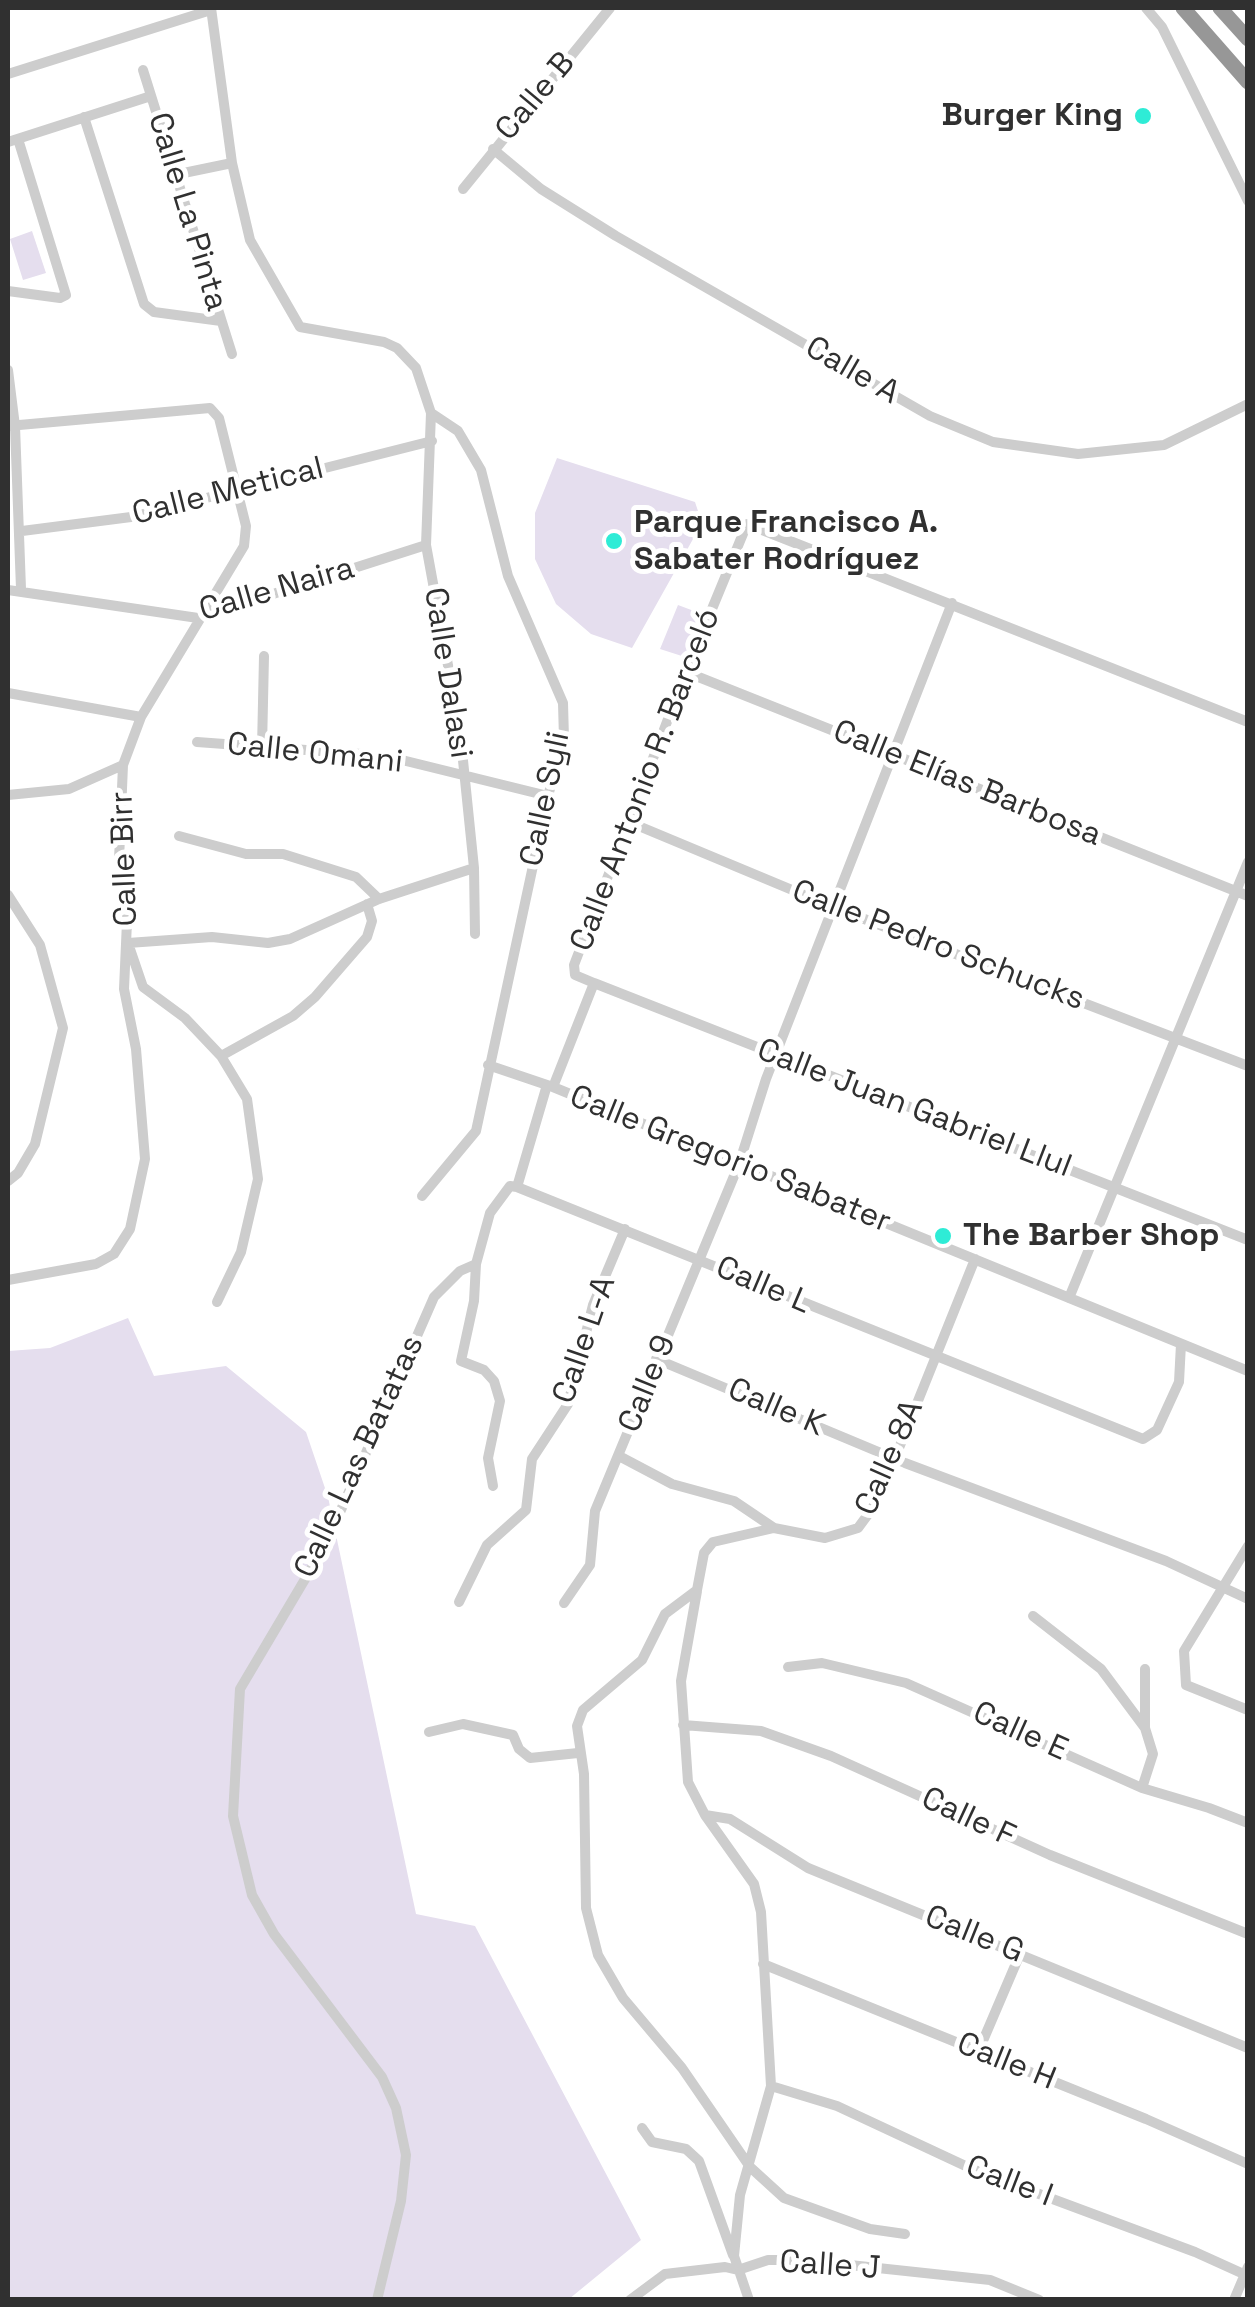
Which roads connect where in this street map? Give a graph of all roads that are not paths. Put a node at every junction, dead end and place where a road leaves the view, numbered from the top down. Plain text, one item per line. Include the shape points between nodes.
1 (211, 8) edge
2 (610, 8) edge
3 (1146, 8) edge
4 (1183, 8) edge
5 (1220, 8) edge
6 (1248, 39) edge
7 (142, 70) dead end
8 (8, 74) edge
9 (1248, 82) edge
10 (150, 96) junction
11 (84, 117) junction
12 (13, 140) edge
13 (493, 149) junction
14 (232, 162) junction
15 (174, 175) junction
16 (463, 189) dead end
17 (1248, 201) edge
18 (8, 290) edge
19 (221, 321) junction
20 (232, 354) dead end
21 (8, 370) edge
22 (1248, 404) edge
23 (431, 413) junction
24 (12, 426) edge
25 (432, 441) junction
26 (237, 492) junction
27 (22, 531) junction
28 (426, 546) junction
29 (21, 589) junction
30 (8, 590) edge
31 (952, 604) junction
32 (198, 618) junction
33 (264, 656) dead end
34 (686, 672) junction
35 (8, 693) edge
36 (141, 717) junction
37 (1248, 722) edge
38 (197, 742) dead end
39 (262, 748) junction
40 (894, 753) junction
41 (122, 765) junction
42 (463, 774) junction
43 (8, 795) edge
44 (548, 796) junction
45 (630, 822) junction
46 (180, 836) dead end
47 (1248, 862) edge
48 (474, 868) junction
49 (1242, 894) edge
50 (8, 895) edge
51 (373, 902) junction
52 (833, 907) junction
53 (475, 934) dead end
54 (128, 943) junction
55 (581, 977) joint
56 (594, 983) junction
57 (1176, 1038) junction
58 (778, 1055) junction
59 (220, 1056) junction
60 (488, 1065) junction
61 (1248, 1066) edge
62 (550, 1086) junction
63 (739, 1164) junction
64 (8, 1181) edge
65 (517, 1187) junction
66 (1116, 1188) junction
67 (422, 1196) dead end
68 (626, 1229) junction
69 (1248, 1240) edge
70 (975, 1259) junction
71 (701, 1260) junction
72 (476, 1264) junction
73 (8, 1280) edge
74 (1070, 1298) junction
75 (217, 1302) dead end
76 (1180, 1344) junction
77 (934, 1356) junction
78 (656, 1358) junction
79 (1248, 1371) edge
80 (620, 1456) junction
81 (895, 1458) junction
82 (493, 1486) dead end
83 (774, 1528) junction
84 (1248, 1546) edge
85 (1222, 1588) junction
86 (697, 1590) junction
87 (1248, 1599) edge
88 (459, 1602) dead end
89 (564, 1603) dead end
90 (1033, 1616) dead end
91 (788, 1667) dead end
92 (1146, 1669) dead end
93 (1248, 1710) edge
94 (683, 1725) junction
95 (1146, 1728) junction
96 (430, 1732) dead end
97 (578, 1753) junction
98 (1142, 1788) junction
99 (705, 1814) junction
100 (1248, 1824) edge
101 (1248, 1934) edge
102 (1020, 1954) junction
103 (764, 1964) junction
104 (1248, 2032) edge
105 (1244, 2046) edge
106 (979, 2050) junction
107 (770, 2086) junction
108 (642, 2128) dead end
109 (1248, 2164) edge
110 (750, 2167) junction
111 (904, 2234) dead end
112 (734, 2256) junction
113 (738, 2270) junction
114 (1246, 2273) edge
115 (377, 2300) edge
116 (630, 2300) edge
117 (750, 2300) edge
118 (1039, 2300) edge
119 (1234, 2300) edge

1 - 8 street
1 - 14 street
2 - 13 street, Calle B
3 - 17 street via 1162,27
4 - 9 highway
5 - 6 highway
7 - 10 street, Calle La Pinta
10 - 11 street
10 - 15 street, Calle La Pinta
11 - 12 street
11 - 19 street via 144,304 154,312
12 - 18 street via 66,295
13 - 16 street, Calle B
13 - 22 street, Calle A via 616,236 930,416 993,442 1078,454 1164,445
14 - 15 street
14 - 23 street via 250,240 300,328 397,348 416,368
15 - 19 street, Calle La Pinta
19 - 20 street, Calle La Pinta
21 - 24 street
23 - 25 street, Calle Dalasi
23 - 44 street, Calle Syli via 458,431 480,470 508,576 563,703 564,739
24 - 26 street, Calle Birr via 210,408 219,418
24 - 27 street
25 - 26 street, Calle Metical
25 - 28 street, Calle Dalasi
26 - 27 street, Calle Metical via 131,517
26 - 32 street, Calle Birr via 244,546
27 - 29 street
28 - 32 street, Calle Naira
28 - 42 street, Calle Dalasi
29 - 30 street, Calle Naira
29 - 32 street, Calle Naira
31 - 34 street, Calle Antonio R. Barceló via 747,524
31 - 37 street
31 - 40 street, Calle 9
32 - 36 street, Calle Birr
33 - 39 street
34 - 40 street, Calle Elías Barbosa
34 - 45 street, Calle Antonio R. Barceló
35 - 36 street
36 - 41 street, Calle Birr
38 - 39 street, Calle Omani
39 - 42 street, Calle Omani via 361,754
40 - 49 street, Calle Elías Barbosa
40 - 52 street, Calle 9
41 - 43 street via 69,789
41 - 54 street, Calle Birr via 119,860
42 - 44 street, Calle Omani
42 - 48 street, Calle Dalasi
44 - 60 street, Calle Syli
45 - 52 street, Calle Pedro Schucks
45 - 55 street, Calle Antonio R. Barceló via 574,964
46 - 51 street via 246,854 283,854 356,877
47 - 49 street
48 - 51 street
48 - 53 street, Calle Dalasi
49 - 57 street
50 - 64 street via 40,944 62,1028 35,1144
51 - 54 street via 290,940
51 - 59 street via 367,936 315,996 293,1016
52 - 57 street, Calle Pedro Schucks
52 - 58 street, Calle 9
54 - 59 street via 143,988 185,1018
54 - 73 street, Calle Birr via 124,989 145,1159 130,1229 114,1254 96,1264
55 - 56 street, Calle Juan Gabriel Llul
56 - 58 street, Calle Juan Gabriel Llul
56 - 62 street
57 - 61 street, Calle Pedro Schucks
57 - 66 street
58 - 63 street, Calle 9
58 - 66 street, Calle Juan Gabriel Llul
59 - 75 street via 247,1099 258,1179 241,1252
60 - 62 street, Calle Gregorio Sabater
60 - 67 street, Calle Syli via 476,1131
62 - 63 street, Calle Gregorio Sabater
62 - 65 street
63 - 70 street, Calle Gregorio Sabater
63 - 71 street, Calle 9
65 - 68 street, Calle L
65 - 72 street via 510,1186 490,1213
66 - 69 street, Calle Juan Gabriel Llul
66 - 74 street
68 - 71 street, Calle L
68 - 88 street, Calle L-A via 593,1306 568,1404 532,1459 526,1510 487,1544
70 - 74 street, Calle Gregorio Sabater
70 - 77 street, Calle 8A
71 - 77 street, Calle L
71 - 78 street, Calle 9
72 - 82 street via 462,1362 484,1370 500,1401 488,1458
72 - 115 street, Calle Las Batatas via 434,1297 327,1542 240,1689 233,1816 252,1895 382,2078 396,2108 406,2155 402,2201
74 - 76 street, Calle Gregorio Sabater
76 - 77 street, Calle L via 1179,1382 1157,1430 1143,1438
76 - 79 street, Calle Gregorio Sabater
77 - 81 street, Calle 8A
78 - 80 street, Calle 9
78 - 81 street, Calle K
80 - 83 street, Calle 8A via 672,1484 734,1501
80 - 89 street, Calle 9 via 595,1510 590,1565
81 - 83 street, Calle 8A via 858,1528 825,1538
81 - 85 street, Calle K
83 - 86 street via 712,1542
84 - 85 street
85 - 87 street, Calle K
85 - 93 street via 1184,1650 1186,1685
86 - 94 street via 681,1681
86 - 97 street via 665,1614 642,1660 583,1710
90 - 95 street via 1101,1669
91 - 98 street, Calle E via 822,1664 906,1683
92 - 95 street
94 - 99 street via 688,1782
94 - 101 street, Calle F via 760,1730 831,1756 1050,1855
95 - 98 street via 1153,1754
96 - 97 street via 463,1724 513,1735 530,1758
97 - 110 street via 586,1908 598,1955
98 - 100 street, Calle E
99 - 102 street, Calle G via 730,1819 808,1868
99 - 103 street via 754,1884
102 - 105 street, Calle G
102 - 106 street
103 - 106 street, Calle H
103 - 107 street
104 - 105 street
106 - 109 street, Calle H
107 - 110 street
107 - 114 street, Calle I via 837,2106 972,2169
108 - 112 street via 652,2142 686,2148 698,2161
110 - 111 street via 784,2198
110 - 112 street
112 - 113 street
113 - 116 street, Calle J via 665,2274
113 - 117 street
113 - 118 street, Calle J via 768,2260 803,2260 990,2280
114 - 119 street

